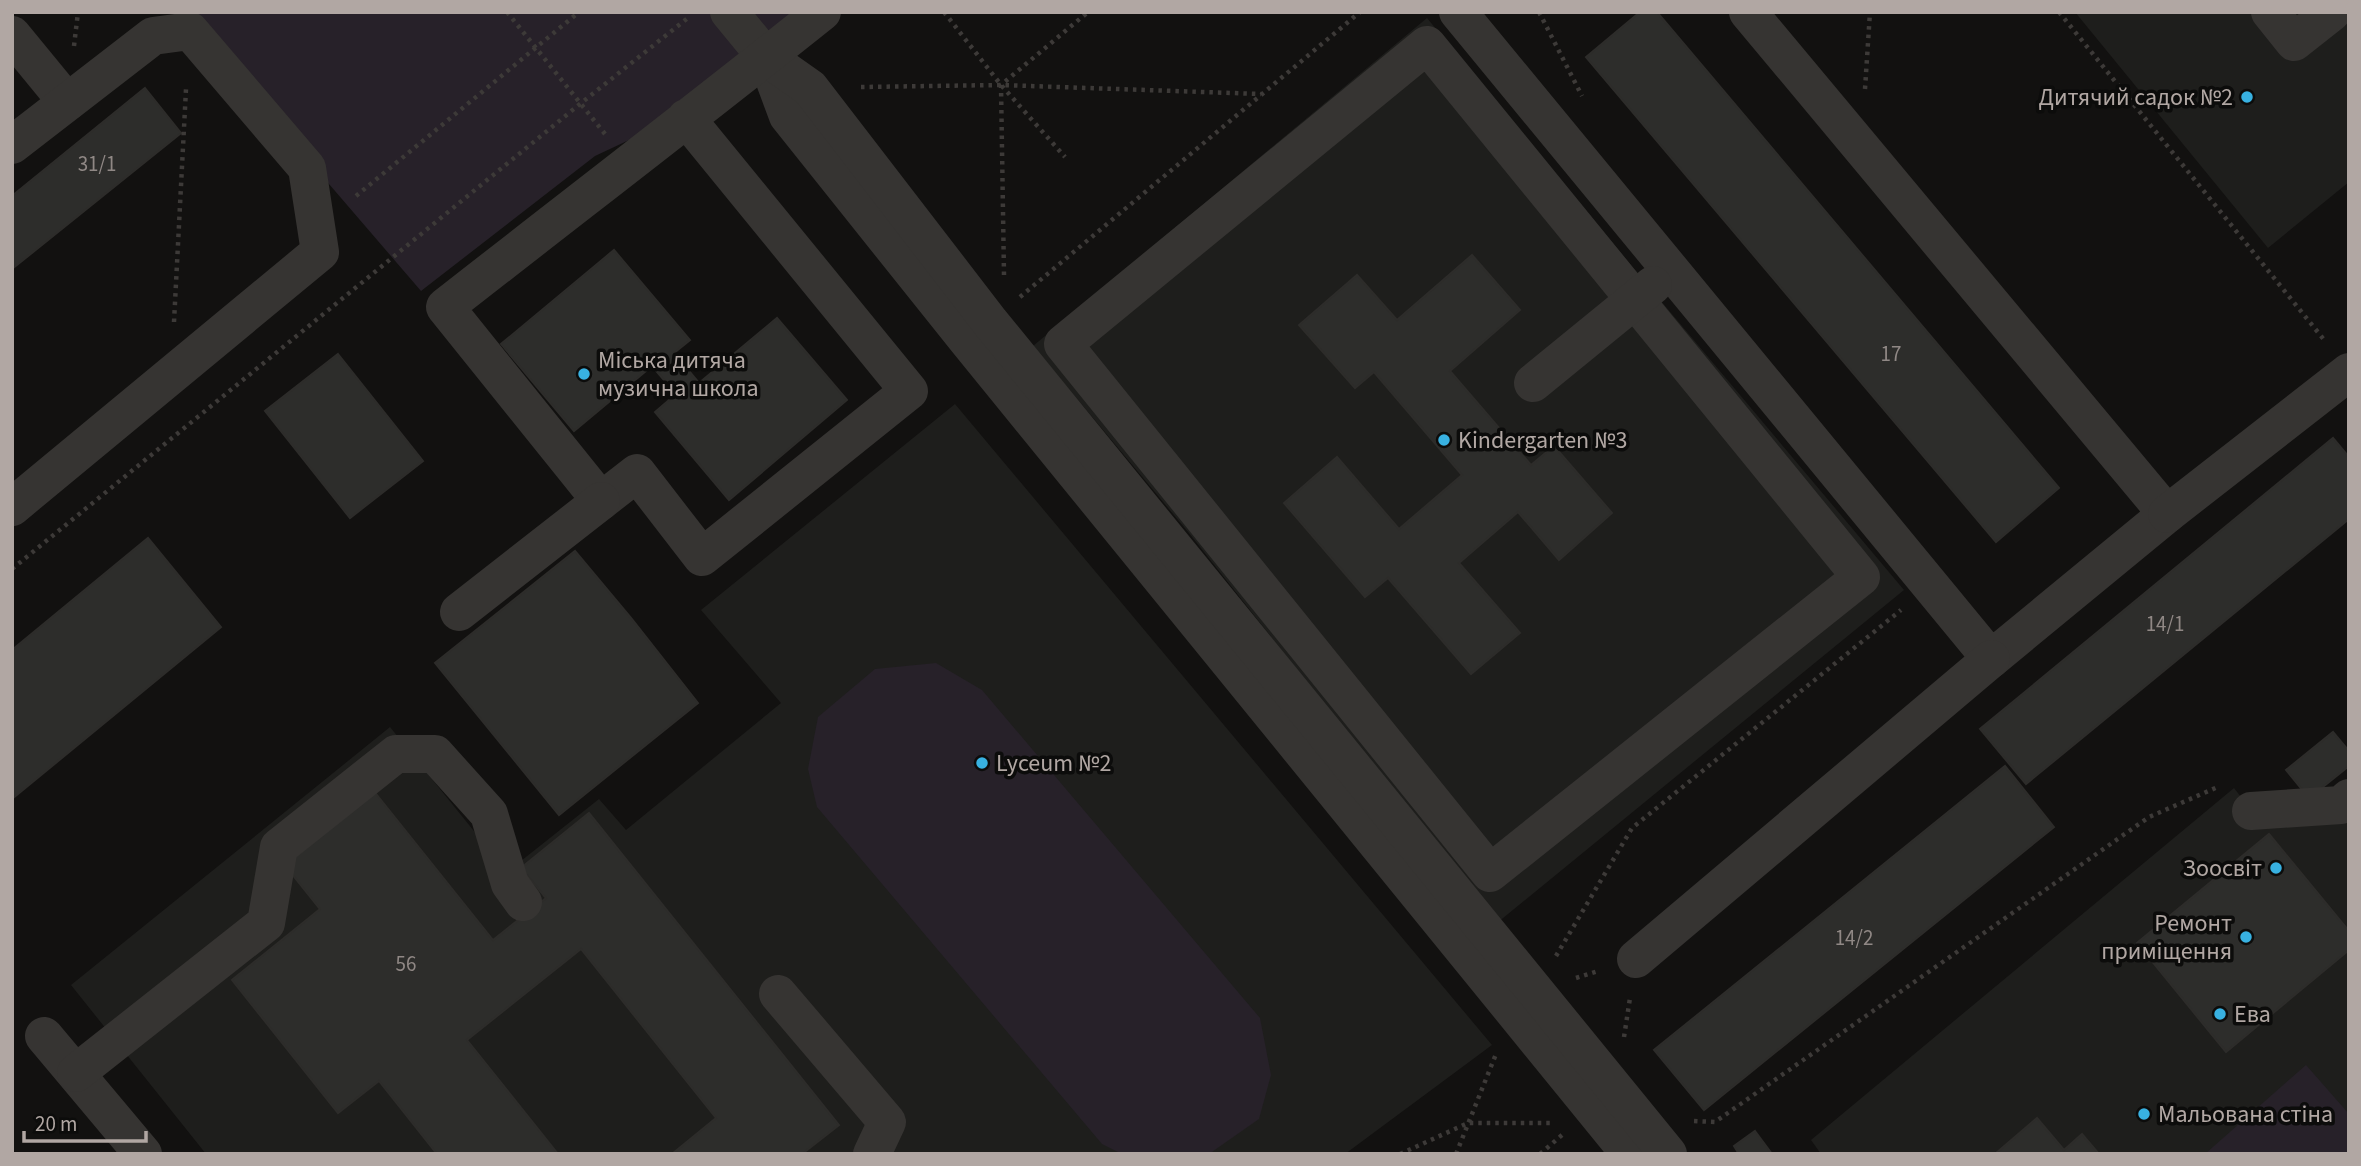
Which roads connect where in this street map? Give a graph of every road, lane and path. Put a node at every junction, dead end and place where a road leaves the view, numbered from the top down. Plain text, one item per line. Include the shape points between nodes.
1 (507, 12) edge
2 (579, 12) edge
3 (695, 12) edge
4 (729, 12) edge
5 (822, 12) edge
6 (944, 12) edge
7 (1088, 12) edge
8 (1360, 12) edge
9 (1458, 12) edge
10 (1748, 12) edge
11 (1870, 12) edge
12 (2059, 12) edge
13 (2270, 12) edge
14 (2332, 12) edge
15 (190, 31) junction
16 (12, 35) edge
17 (534, 49) junction
18 (766, 57) junction
19 (1001, 85) junction
20 (810, 88) junction
21 (1262, 94) junction
22 (67, 102) junction
23 (580, 104) junction
24 (686, 118) junction
25 (12, 145) edge
26 (1862, 149) junction
27 (1065, 157) dead end
28 (628, 164) junction
29 (356, 196) dead end
30 (1670, 270) junction
31 (1634, 300) junction
32 (998, 316) junction
33 (2340, 360) edge
34 (172, 375) junction
35 (1533, 383) dead end
36 (160, 438) dead end
37 (158, 450) junction
38 (601, 501) junction
39 (12, 507) edge
40 (2167, 514) junction
41 (12, 569) edge
42 (1931, 586) junction
43 (459, 612) dead end
44 (1991, 659) junction
45 (2241, 796) joint
46 (2346, 806) edge
47 (523, 902) dead end
48 (1636, 959) junction
49 (778, 994) dead end
50 (1524, 1001) junction
51 (44, 1036) dead end
52 (76, 1073) junction
53 (1628, 1121) edge
54 (1468, 1123) junction
55 (1563, 1123) dead end
56 (143, 1154) edge
57 (873, 1154) edge
58 (1400, 1154) edge
59 (1455, 1154) edge
60 (1668, 1154) edge

1 - 17 path
2 - 17 path
3 - 23 path
4 - 18 street
5 - 18 street
6 - 19 path
7 - 19 path
8 - 21 path
9 - 30 street
10 - 26 street
11 - 26 path
12 - 33 path
13 - 14 street via 2294,42
15 - 22 street via 153,36
15 - 34 path
15 - 34 street via 307,168 320,251
16 - 22 street
17 - 23 path
17 - 29 path
18 - 20 street
18 - 24 street
18 - 50 street via 788,116 967,340
19 - 20 path
19 - 21 path
19 - 27 path
19 - 32 path
20 - 32 street
21 - 32 path
22 - 25 street
23 - 28 path
23 - 37 path
24 - 28 street
24 - 38 street via 909,391 702,557 637,473
26 - 40 street
28 - 38 street via 445,307
30 - 31 street
30 - 42 street
31 - 31 street via 1861,577 1490,873 1063,344 1427,45
31 - 35 street
32 - 50 street
33 - 40 street
34 - 39 street
36 - 37 path
37 - 41 path
38 - 43 street
40 - 44 street
42 - 44 street
42 - 50 path via 1632,828
44 - 48 street
45 - 46 street
45 - 53 path via 2149,817 1715,1122
47 - 52 street via 510,884 489,814 435,754 396,754 279,847 266,923
48 - 50 path
48 - 53 path
49 - 57 street via 887,1122
50 - 53 street
50 - 53 street
50 - 54 path
51 - 52 street
52 - 56 street
53 - 60 street
54 - 55 path
54 - 58 path
54 - 59 path

